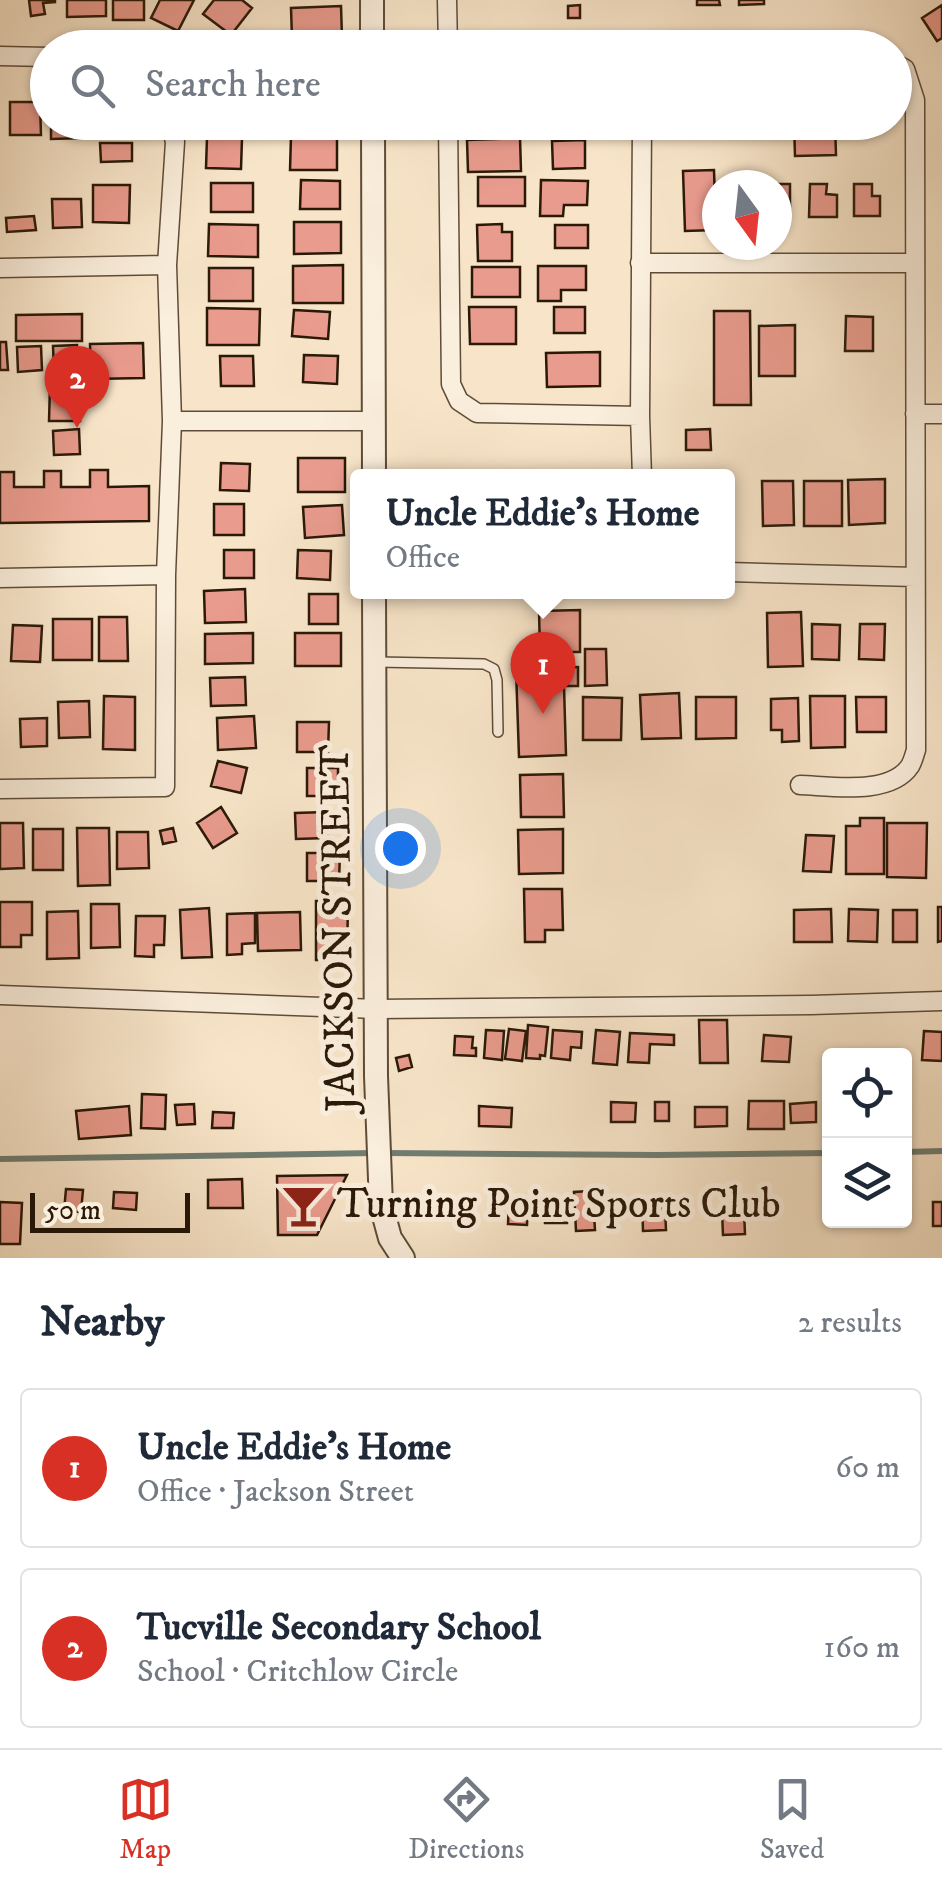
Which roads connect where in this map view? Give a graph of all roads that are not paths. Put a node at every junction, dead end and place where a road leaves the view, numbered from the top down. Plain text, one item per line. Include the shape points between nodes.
1 (372, 0) edge
2 (447, 0) edge
3 (372, 30) edge
4 (448, 30) edge
5 (0, 56) edge
6 (30, 56) edge
7 (912, 91) edge
8 (174, 140) edge
9 (373, 140) edge
10 (448, 140) edge
11 (642, 140) edge
12 (640, 263) junction
13 (914, 263) junction
14 (167, 265) junction
15 (0, 268) edge
16 (915, 414) junction
17 (942, 414) edge
18 (640, 416) junction
19 (374, 420) junction
20 (172, 421) junction
21 (374, 469) edge
22 (642, 469) edge
23 (735, 572) edge
24 (166, 575) junction
25 (915, 577) junction
26 (0, 578) edge
27 (374, 599) edge
28 (374, 662) junction
29 (498, 732) dead end
30 (800, 785) dead end
31 (0, 789) edge
32 (0, 995) edge
33 (942, 1001) edge
34 (377, 1009) junction
35 (403, 1258) edge

1 - 3 street
2 - 4 street
5 - 6 street
7 - 13 street
8 - 14 street
9 - 19 street
10 - 18 street via 451,384 460,401 477,413
11 - 12 street
12 - 13 street
12 - 18 street
13 - 16 street
14 - 15 street
14 - 20 street
16 - 17 street
16 - 25 street
18 - 22 street
19 - 20 street
19 - 21 street
20 - 24 street
23 - 25 street
24 - 26 street
24 - 31 street via 165,787
25 - 30 street via 916,750 910,766 874,786
27 - 28 street, JACKSON STREET
28 - 29 lane via 484,664 497,680
28 - 34 street, JACKSON STREET
32 - 34 street
33 - 34 street
34 - 35 street, JACKSON STREET via 381,1205

